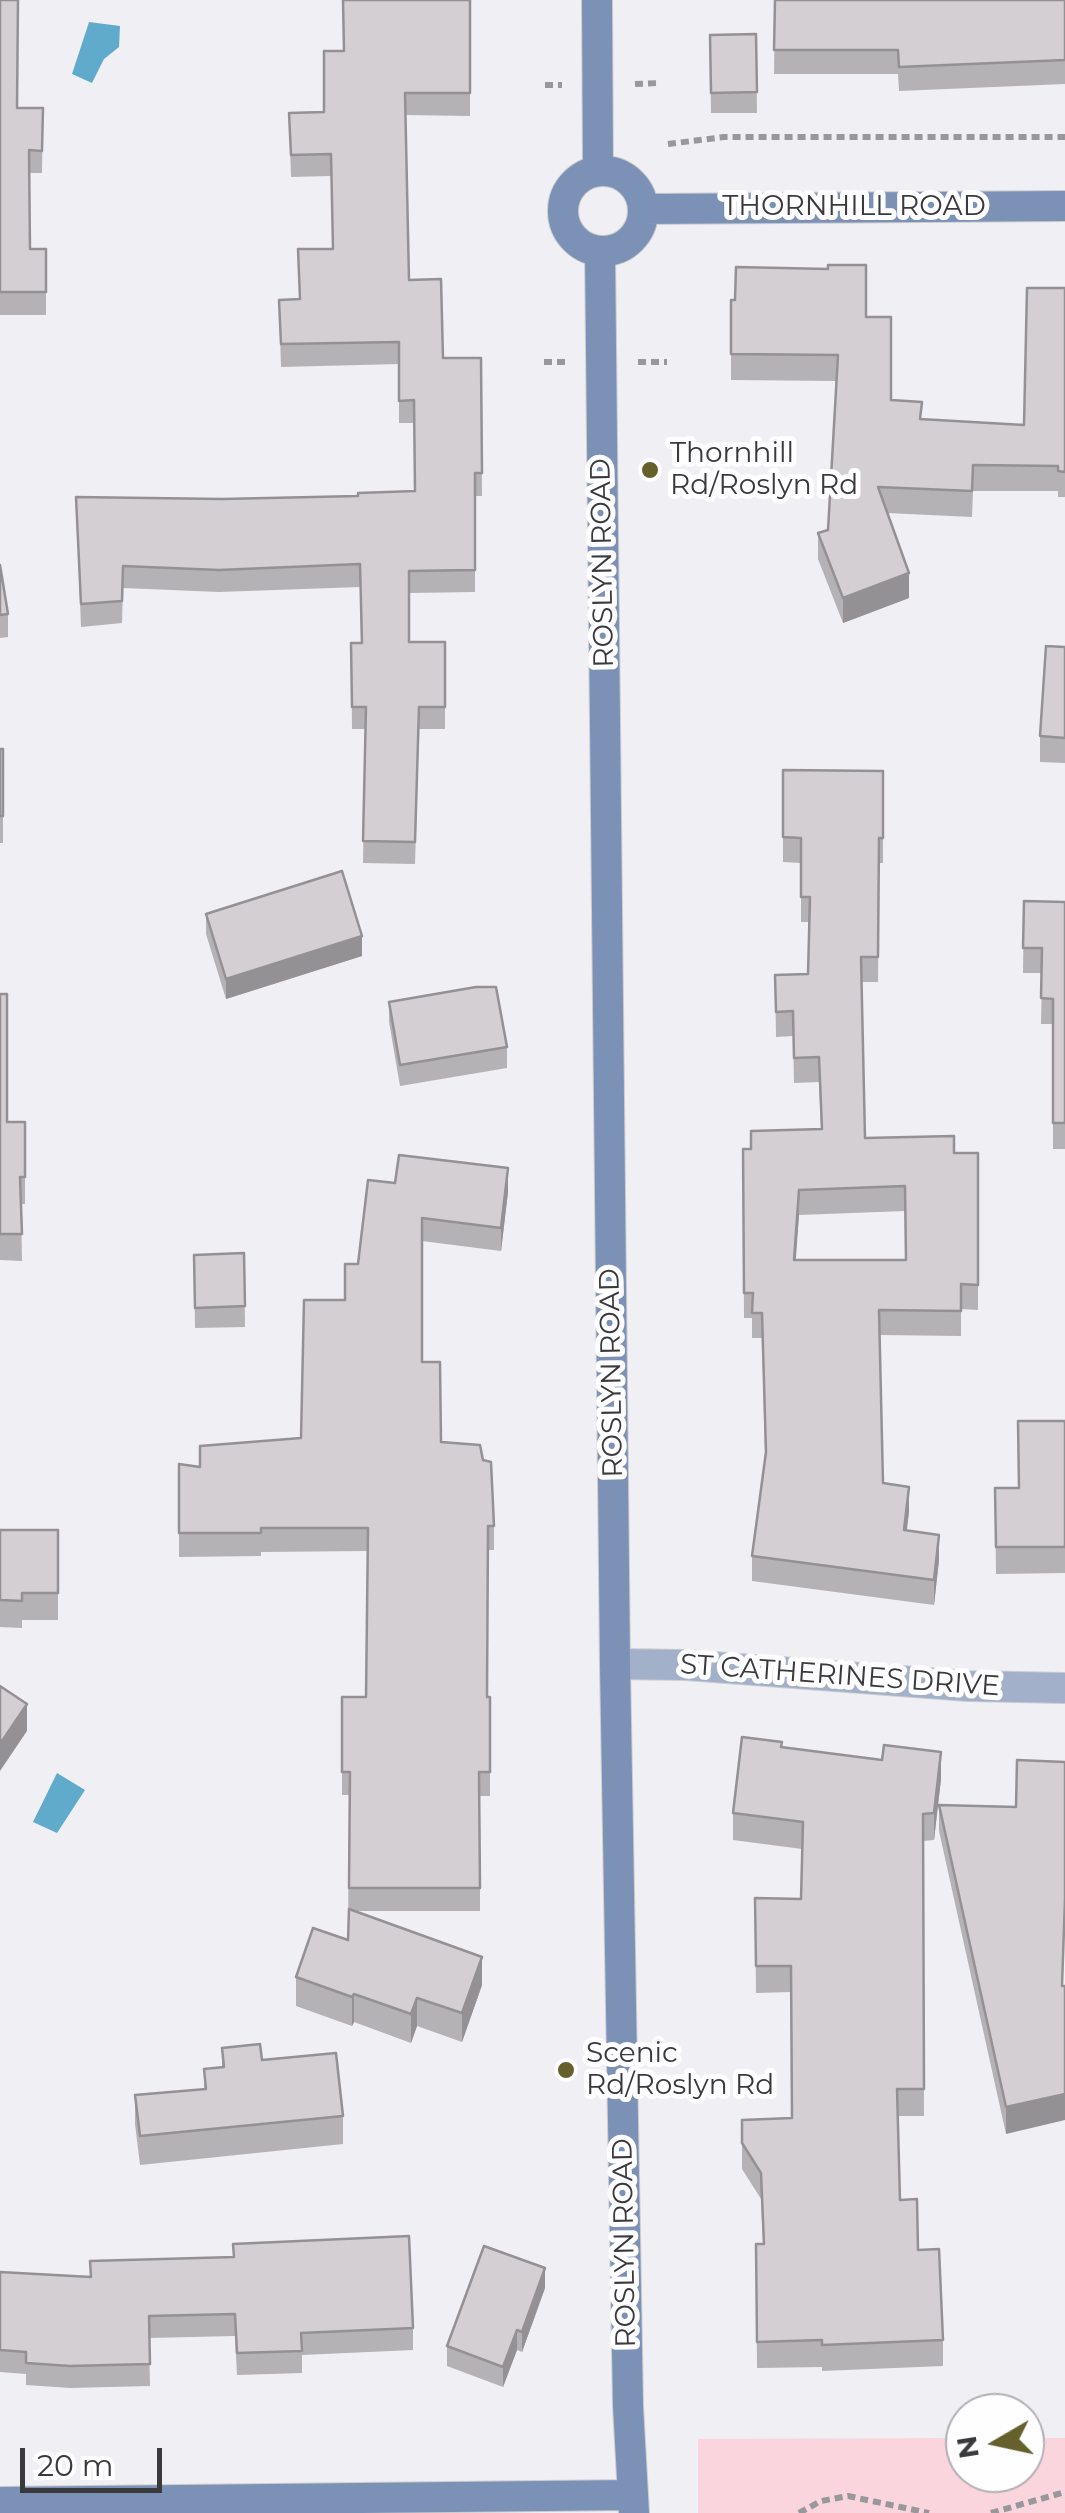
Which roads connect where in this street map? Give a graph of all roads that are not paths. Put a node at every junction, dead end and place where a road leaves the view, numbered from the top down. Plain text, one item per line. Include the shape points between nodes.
1 (597, 0) edge
2 (598, 171) junction
3 (1065, 206) edge
4 (643, 209) junction
5 (600, 251) junction
6 (615, 1664) junction
7 (1065, 1688) edge
8 (0, 2502) edge
9 (633, 2504) edge

1 - 2 street
2 - 4 street via 629,180
2 - 5 street via 567,193 564,218 576,241
3 - 4 street, THORNHILL ROAD
4 - 5 street via 626,244
5 - 6 street, ROSLYN ROAD
6 - 7 street, ST CATHERINES DRIVE
6 - 9 street, ROSLYN ROAD
8 - 9 street

